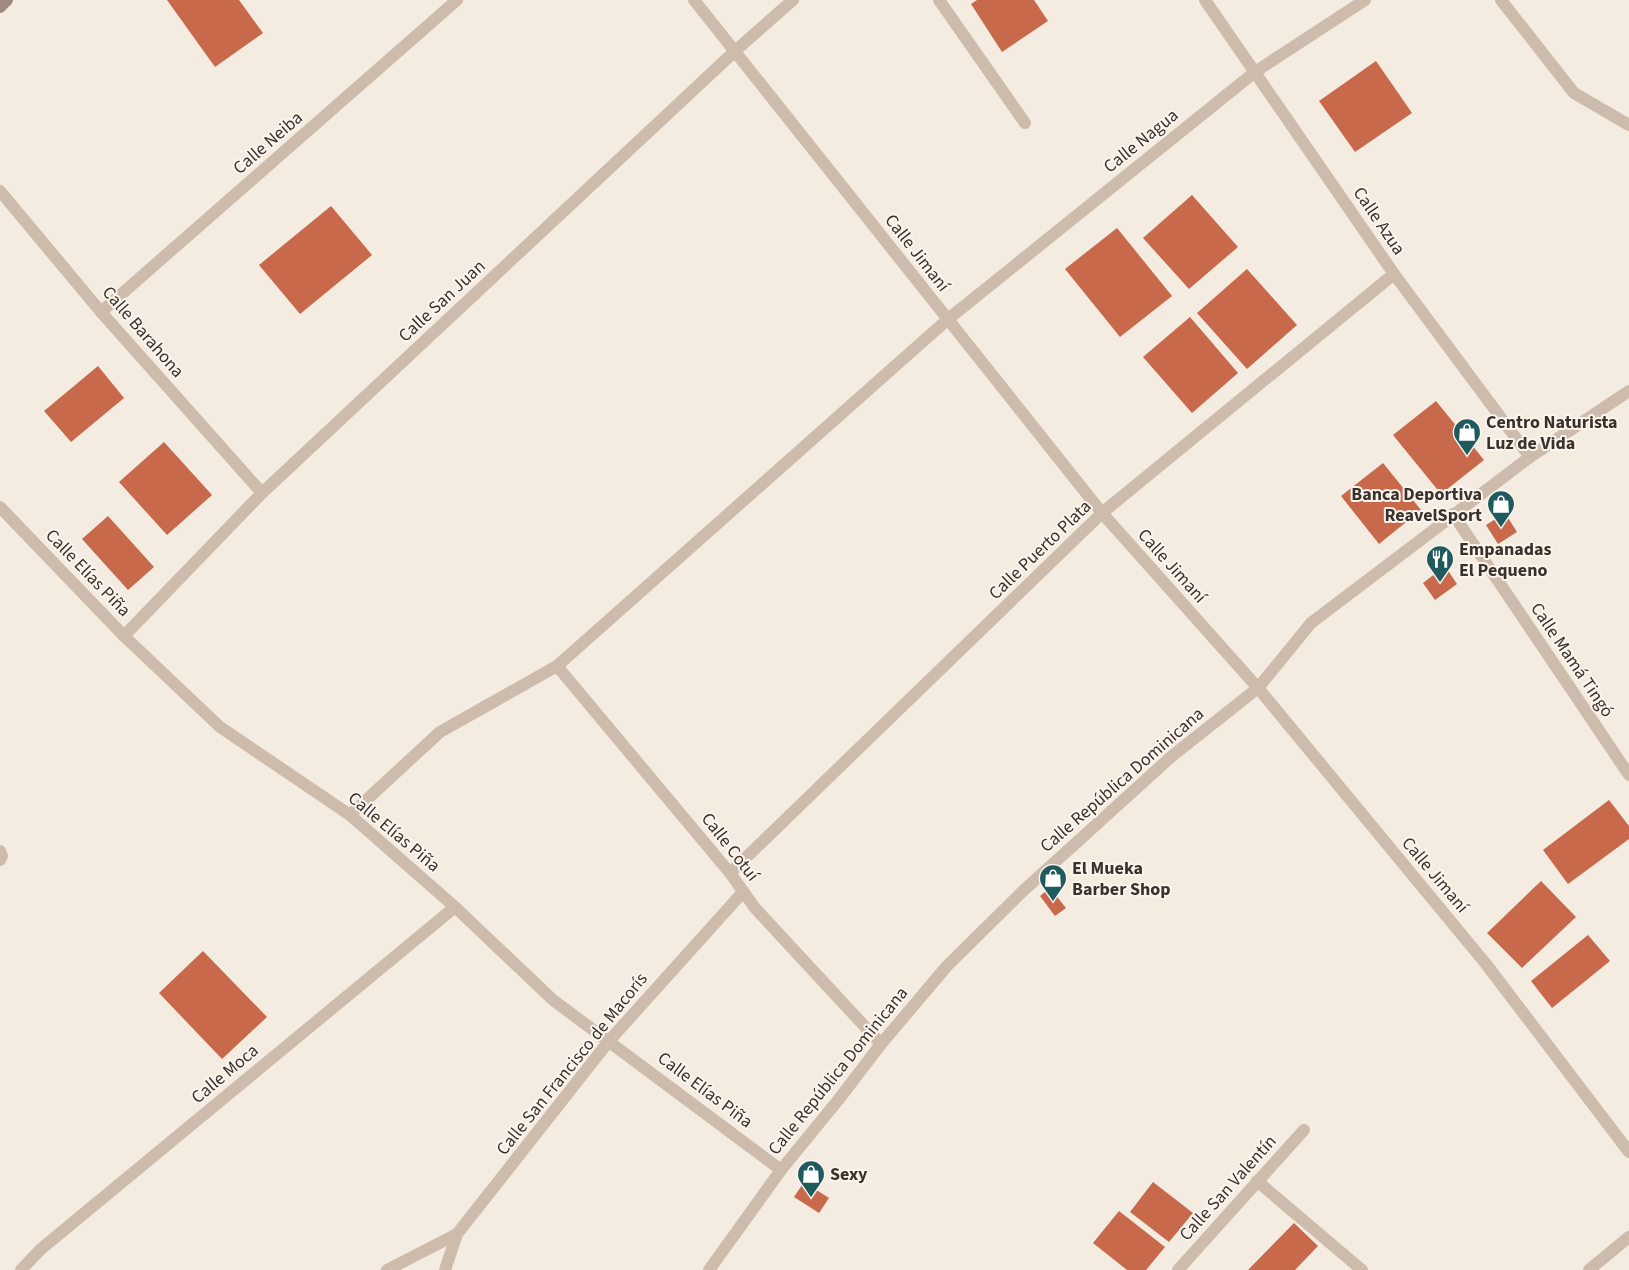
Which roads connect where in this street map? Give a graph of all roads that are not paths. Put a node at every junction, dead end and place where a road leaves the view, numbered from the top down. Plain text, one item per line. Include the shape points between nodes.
1 (7, 0) edge
2 (458, 0) edge
3 (694, 0) edge
4 (793, 0) edge
5 (939, 0) edge
6 (1205, 0) edge
7 (1365, 0) edge
8 (1501, 0) edge
9 (0, 7) edge
10 (734, 52) junction
11 (1256, 72) junction
12 (1025, 123) dead end
13 (1629, 125) edge
14 (0, 191) edge
15 (1394, 274) junction
16 (101, 312) junction
17 (947, 320) junction
18 (1629, 391) edge
19 (1530, 457) junction
20 (262, 493) junction
21 (0, 507) edge
22 (1102, 513) junction
23 (1453, 514) junction
24 (124, 636) junction
25 (557, 666) junction
26 (1258, 688) junction
27 (1629, 775) edge
28 (350, 815) junction
29 (0, 851) edge
30 (0, 860) edge
31 (730, 873) junction
32 (743, 892) junction
33 (454, 907) junction
34 (609, 1041) junction
35 (881, 1044) junction
36 (1304, 1130) dead end
37 (1629, 1152) edge
38 (781, 1170) junction
39 (1258, 1180) junction
40 (458, 1234) junction
41 (1629, 1237) edge
42 (21, 1270) edge
43 (387, 1270) edge
44 (445, 1270) edge
45 (709, 1270) edge
46 (1178, 1270) edge
47 (1362, 1270) edge
48 (1590, 1270) edge

1 - 9 main road
2 - 16 street, Calle Neiba
3 - 10 street, Calle Jimaní
4 - 10 street, Calle San Juan
5 - 12 street
6 - 11 street, Calle Azua
7 - 11 street, Calle Nagua
8 - 13 street via 1574,92
10 - 17 street, Calle Jimaní
10 - 20 street, Calle San Juan
11 - 15 street, Calle Azua
11 - 17 street, Calle Nagua
14 - 16 street, Calle Barahona
15 - 19 street, Calle Azua
15 - 22 street, Calle Puerto Plata
16 - 20 street, Calle Barahona
17 - 22 street, Calle Jimaní
17 - 25 street, Calle Nagua
18 - 19 street, Calle República Dominicana
19 - 23 street, Calle República Dominicana
20 - 24 street, Calle San Juan
21 - 24 street, Calle Elías Piña
22 - 26 street, Calle Jimaní
22 - 31 street, Calle Puerto Plata
23 - 26 street, Calle República Dominicana via 1311,622
23 - 27 street, Calle Mamá Tingó
24 - 28 street, Calle Elías Piña via 220,727
25 - 28 street, Calle Nagua via 440,732
25 - 31 street, Calle Cotuí
26 - 35 street, Calle República Dominicana via 1172,756 1023,891 947,966
26 - 37 street, Calle Jimaní via 1486,964
28 - 33 street, Calle Elías Piña
29 - 30 street
31 - 32 street, Calle Cotuí
32 - 34 street, Calle San Francisco de Macorís
32 - 35 street, Calle Cotuí
33 - 34 street, Calle Elías Piña via 553,1000
33 - 42 street, Calle Moca via 41,1249
34 - 38 street, Calle Elías Piña
34 - 40 street, Calle San Francisco de Macorís
35 - 38 street, Calle República Dominicana
36 - 39 street, Calle San Valentín
38 - 45 street, Calle República Dominicana
39 - 46 street, Calle San Valentín
39 - 47 street
40 - 43 street
40 - 44 street, Calle San Francisco de Macorís
41 - 48 street

